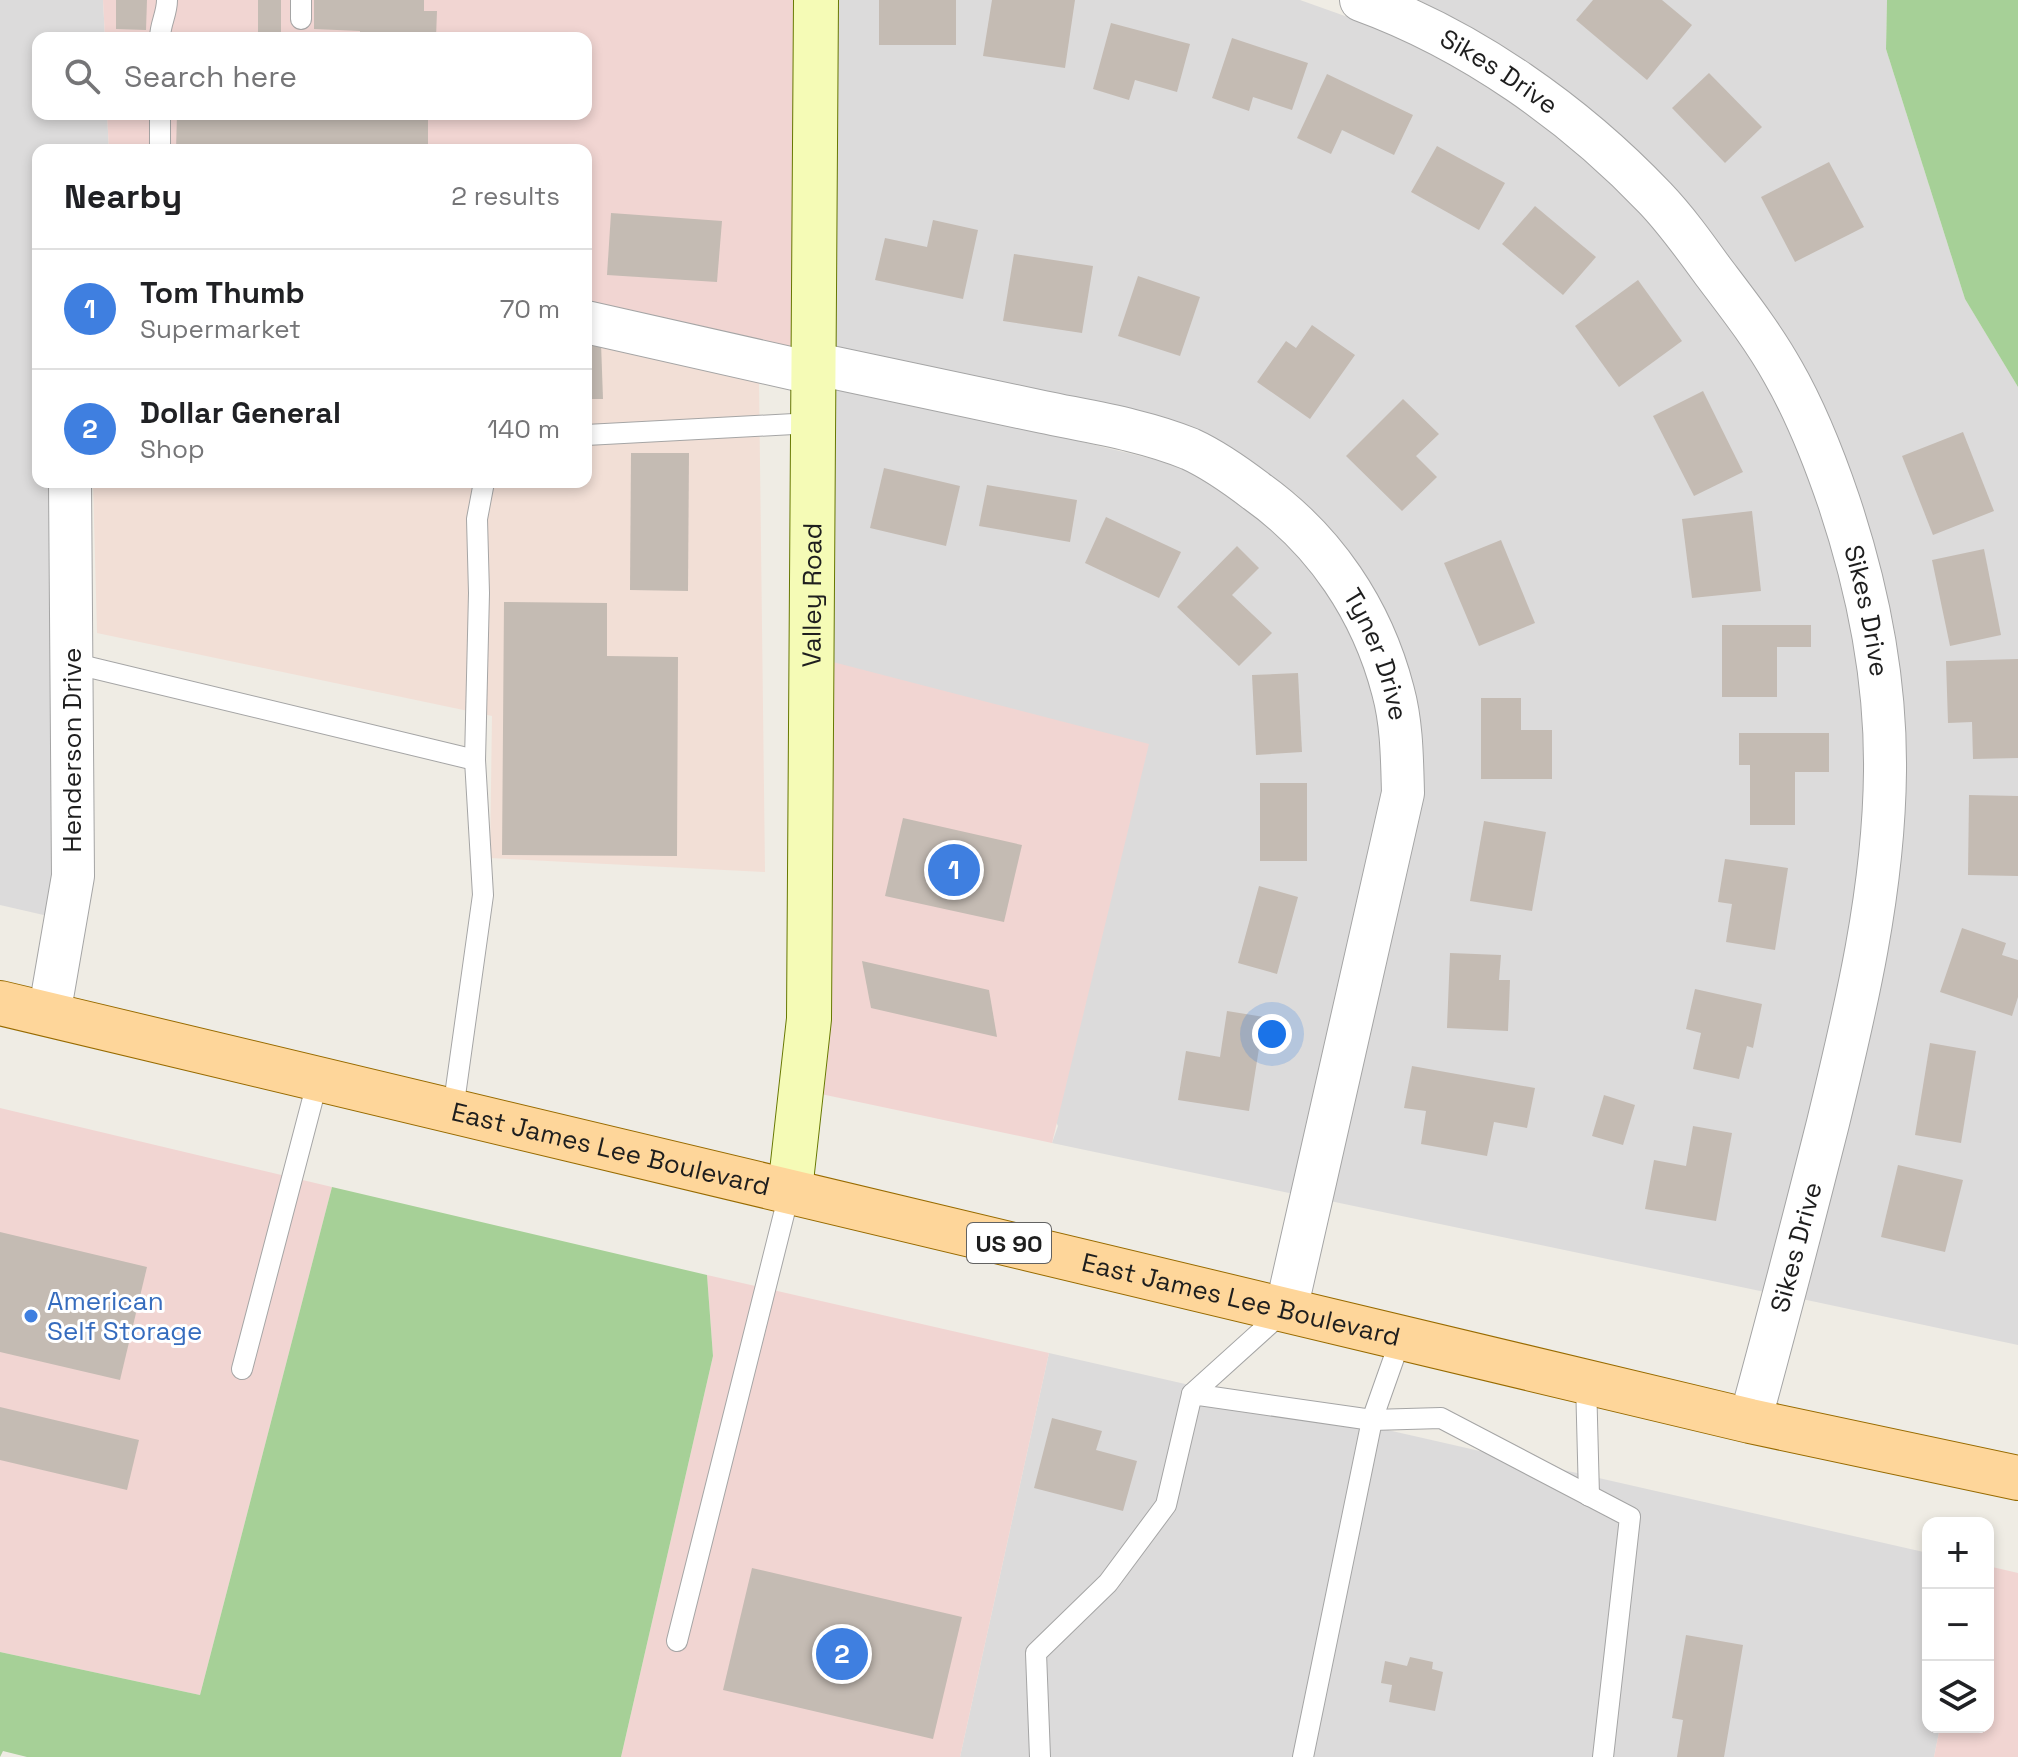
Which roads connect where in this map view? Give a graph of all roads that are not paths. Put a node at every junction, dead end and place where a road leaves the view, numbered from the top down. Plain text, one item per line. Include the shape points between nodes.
1 (167, 0) edge
2 (816, 0) edge
3 (1361, 0) edge
4 (160, 32) edge
5 (160, 120) edge
6 (160, 144) edge
7 (592, 323) edge
8 (812, 368) junction
9 (812, 423) junction
10 (592, 435) edge
11 (70, 488) edge
12 (483, 488) edge
13 (72, 663) junction
14 (475, 760) junction
15 (0, 1003) edge
16 (49, 1015) junction
17 (318, 1079) junction
18 (453, 1110) junction
19 (790, 1190) junction
20 (1286, 1310) junction
21 (1401, 1338) junction
22 (242, 1369) dead end
23 (1586, 1381) junction
24 (1192, 1394) junction
25 (1372, 1420) junction
26 (1750, 1421) junction
27 (2018, 1478) edge
28 (1589, 1496) junction
29 (677, 1641) dead end
30 (1040, 1757) edge
31 (1303, 1757) edge
32 (1603, 1757) edge

1 - 4 lane
2 - 8 street, Valley Road
3 - 26 street, Sikes Drive via 1407,17 1509,76 1584,132 1655,198 1786,376 1828,471 1858,559 1877,649 1884,733 1873,910 1854,1016
5 - 6 lane
7 - 8 street
8 - 9 street, Valley Road
8 - 20 street, Tyner Drive via 1074,419 1192,450 1283,510 1327,557 1370,624 1393,692 1403,793
9 - 10 lane
9 - 19 street, Valley Road via 809,1019
11 - 13 street, Henderson Drive
12 - 14 lane via 477,519
13 - 14 lane
13 - 16 street, Henderson Drive via 73,876
14 - 18 lane via 483,895
15 - 16 main road, East James Lee Boulevard / US 90
16 - 17 main road, East James Lee Boulevard / US 90
17 - 18 main road, East James Lee Boulevard / US 90
17 - 22 lane
18 - 19 main road, East James Lee Boulevard / US 90
19 - 20 main road, East James Lee Boulevard / US 90
19 - 29 lane
20 - 21 main road, East James Lee Boulevard / US 90
20 - 24 lane
21 - 23 main road, East James Lee Boulevard / US 90
21 - 25 lane
23 - 26 main road, East James Lee Boulevard / US 90
23 - 28 lane
24 - 25 lane
24 - 30 lane via 1166,1505 1108,1583 1036,1653
25 - 28 lane via 1441,1418
25 - 31 lane
26 - 27 main road, East James Lee Boulevard / US 90
28 - 32 lane via 1630,1517

